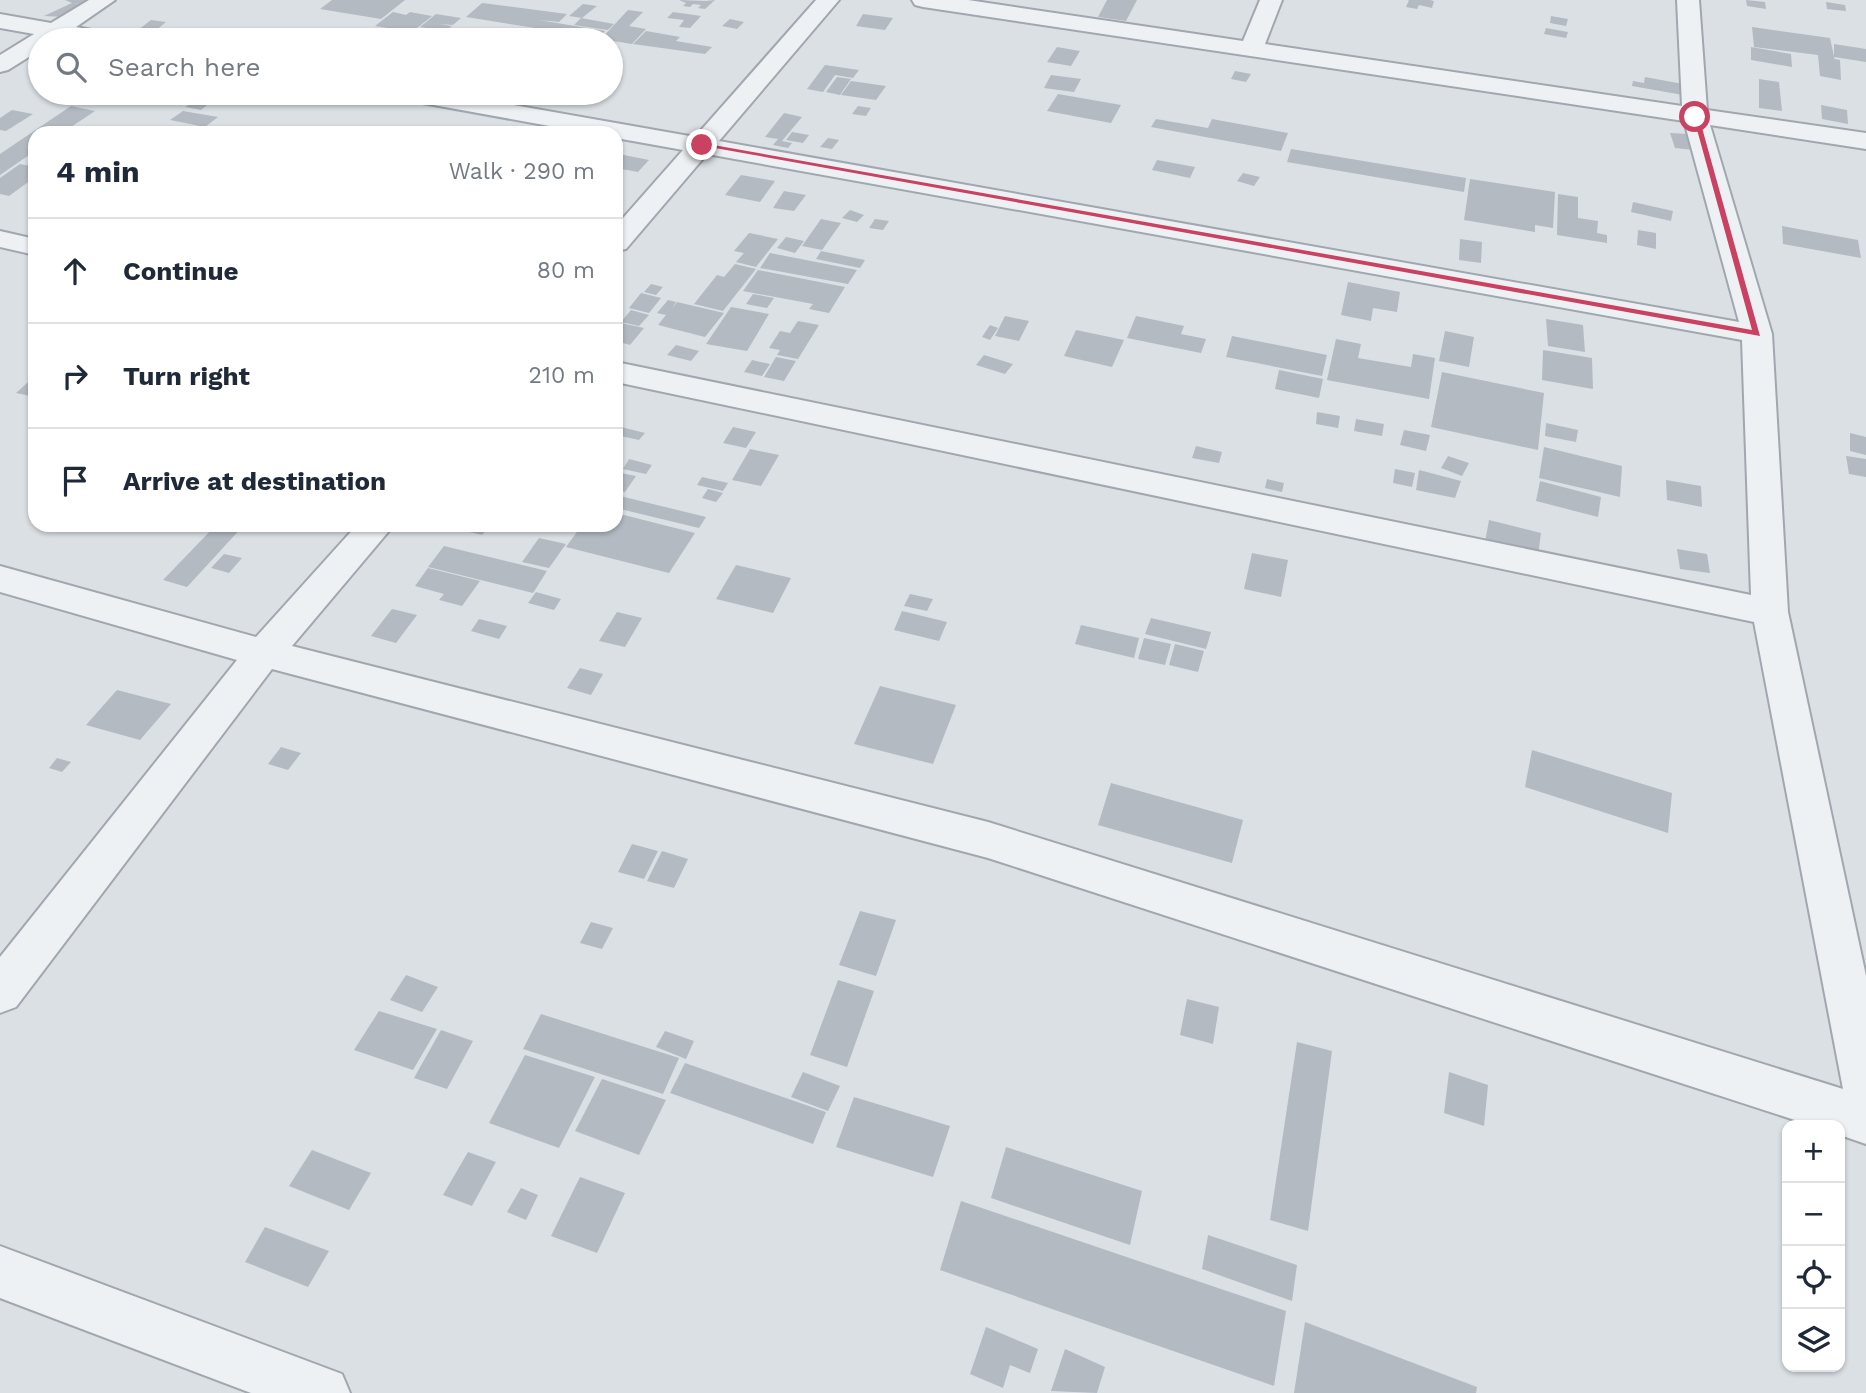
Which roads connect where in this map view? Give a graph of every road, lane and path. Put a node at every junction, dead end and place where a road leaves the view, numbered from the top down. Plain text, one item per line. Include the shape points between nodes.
1 (104, 0) edge
2 (828, 0) edge
3 (923, 0) edge
4 (1270, 0) edge
5 (1688, 0) edge
6 (0, 21) edge
7 (38, 28) edge
8 (60, 28) edge
9 (28, 48) edge
10 (1251, 51) junction
11 (0, 65) edge
12 (474, 105) edge
13 (1695, 117) junction
14 (594, 126) edge
15 (623, 131) edge
16 (1866, 141) edge
17 (702, 145) junction
18 (623, 235) edge
19 (0, 239) edge
20 (28, 245) edge
21 (1757, 334) junction
22 (623, 373) edge
23 (371, 532) edge
24 (0, 579) edge
25 (1770, 612) junction
26 (264, 653) junction
27 (0, 992) edge
28 (1866, 1087) edge
29 (1866, 1120) edge
30 (0, 1272) edge
31 (323, 1393) edge

1 - 8 street
2 - 17 street
3 - 10 street
4 - 10 street
5 - 13 street
6 - 7 street
9 - 11 street
10 - 13 street
12 - 14 street
13 - 16 street
13 - 21 street
15 - 17 street
17 - 18 street
17 - 21 street
19 - 20 street
21 - 25 street
22 - 25 street
23 - 26 street
24 - 26 street
25 - 28 street
26 - 27 street
26 - 29 street via 988,840
30 - 31 street

